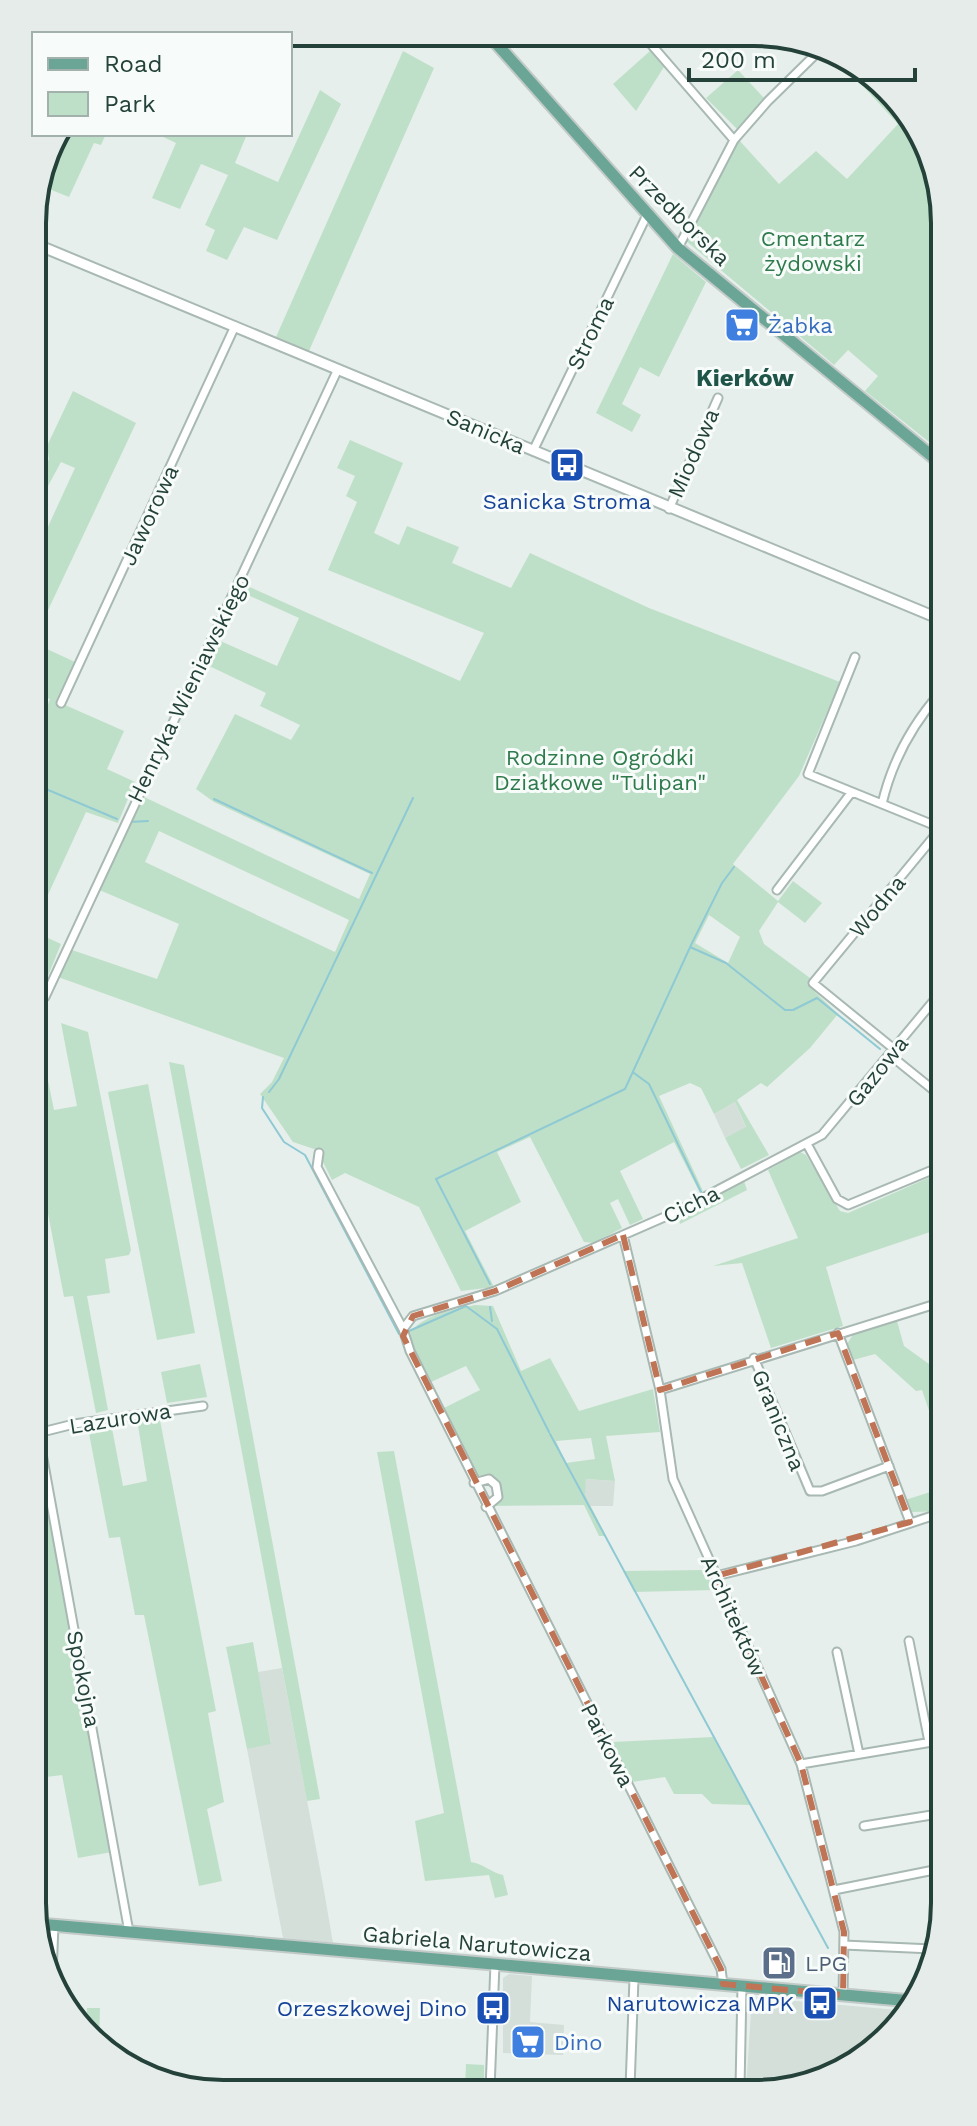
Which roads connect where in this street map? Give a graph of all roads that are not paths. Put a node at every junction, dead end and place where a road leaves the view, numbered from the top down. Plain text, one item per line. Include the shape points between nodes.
1 (499, 46) edge
2 (653, 46) edge
3 (814, 56) edge
4 (734, 140) junction
5 (647, 215) junction
6 (46, 248) edge
7 (678, 248) junction
8 (235, 326) junction
9 (338, 369) junction
10 (718, 398) dead end
11 (533, 451) junction
12 (931, 455) edge
13 (669, 509) junction
14 (931, 615) edge
15 (855, 657) dead end
16 (61, 703) dead end
17 (931, 705) edge
18 (851, 793) junction
19 (882, 804) junction
20 (931, 824) edge
21 (931, 840) edge
22 (777, 890) dead end
23 (46, 995) edge
24 (931, 1004) edge
25 (892, 1052) junction
26 (931, 1087) edge
27 (807, 1144) junction
28 (319, 1153) dead end
29 (931, 1171) edge
30 (623, 1235) junction
31 (931, 1305) edge
32 (405, 1326) junction
33 (838, 1333) junction
34 (754, 1358) junction
35 (660, 1390) junction
36 (203, 1406) dead end
37 (46, 1429) edge
38 (889, 1466) junction
39 (46, 1479) edge
40 (474, 1483) junction
41 (486, 1507) junction
42 (931, 1518) edge
43 (910, 1522) junction
44 (716, 1576) junction
45 (909, 1641) dead end
46 (837, 1652) dead end
47 (929, 1742) joint
48 (859, 1754) junction
49 (801, 1764) junction
50 (931, 1815) edge
51 (864, 1826) dead end
52 (931, 1871) edge
53 (834, 1890) junction
54 (48, 1925) edge
55 (54, 1925) junction
56 (129, 1932) junction
57 (844, 1945) junction
58 (925, 1949) edge
59 (53, 1952) edge
60 (495, 1964) junction
61 (634, 1978) junction
62 (723, 1984) junction
63 (742, 1986) junction
64 (843, 1995) junction
65 (901, 2000) edge
66 (490, 2080) edge
67 (630, 2080) edge
68 (740, 2080) edge

1 - 5 main road, Przedborska
2 - 4 street
3 - 4 street
4 - 7 street
5 - 7 main road, Przedborska
5 - 11 street, Stroma
6 - 8 street, Sanicka
7 - 12 main road, Przedborska
8 - 9 street, Sanicka
8 - 16 street, Jaworowa
9 - 11 street, Sanicka
9 - 23 street, Henryka Wieniawskiego
10 - 13 street, Miodowa
11 - 13 street, Sanicka
13 - 14 street, Sanicka
15 - 18 street via 808,774
17 - 19 street via 907,736
18 - 19 street
18 - 22 street
19 - 20 street
21 - 25 street, Wodna via 813,983
24 - 25 street, Gazowa
25 - 26 street
25 - 27 street, Gazowa via 829,1128
27 - 29 street via 837,1199 848,1205
27 - 30 street, Cicha
28 - 32 street, Parkowa via 317,1167
30 - 32 street, Cicha via 495,1291 413,1316
30 - 35 street, Architektów
31 - 33 street
32 - 40 street, Parkowa via 410,1351
33 - 34 street
33 - 38 street
34 - 35 street
34 - 38 street, Graniczna via 806,1488 822,1491
35 - 44 street, Architektów via 673,1479
36 - 37 street, Lazurowa
38 - 43 street
39 - 56 street, Spokojna
40 - 41 street, Parkowa
40 - 41 street, Parkowa via 489,1479 496,1485 498,1497
41 - 62 street, Parkowa via 721,1969
42 - 43 street
43 - 44 street
44 - 49 street, Architektów
45 - 47 street
46 - 48 street
47 - 48 street
48 - 49 street
49 - 53 street, Architektów
50 - 51 street
52 - 53 street
53 - 57 street, Architektów
54 - 55 main road, Gabriela Narutowicza
55 - 56 main road, Gabriela Narutowicza
55 - 59 street
56 - 60 main road, Gabriela Narutowicza
57 - 58 street
57 - 64 street, Architektów
60 - 61 main road, Gabriela Narutowicza
60 - 66 street
61 - 62 main road, Gabriela Narutowicza
61 - 67 street
62 - 63 main road, Gabriela Narutowicza
63 - 64 main road, Gabriela Narutowicza
63 - 68 street
64 - 65 main road, Gabriela Narutowicza

